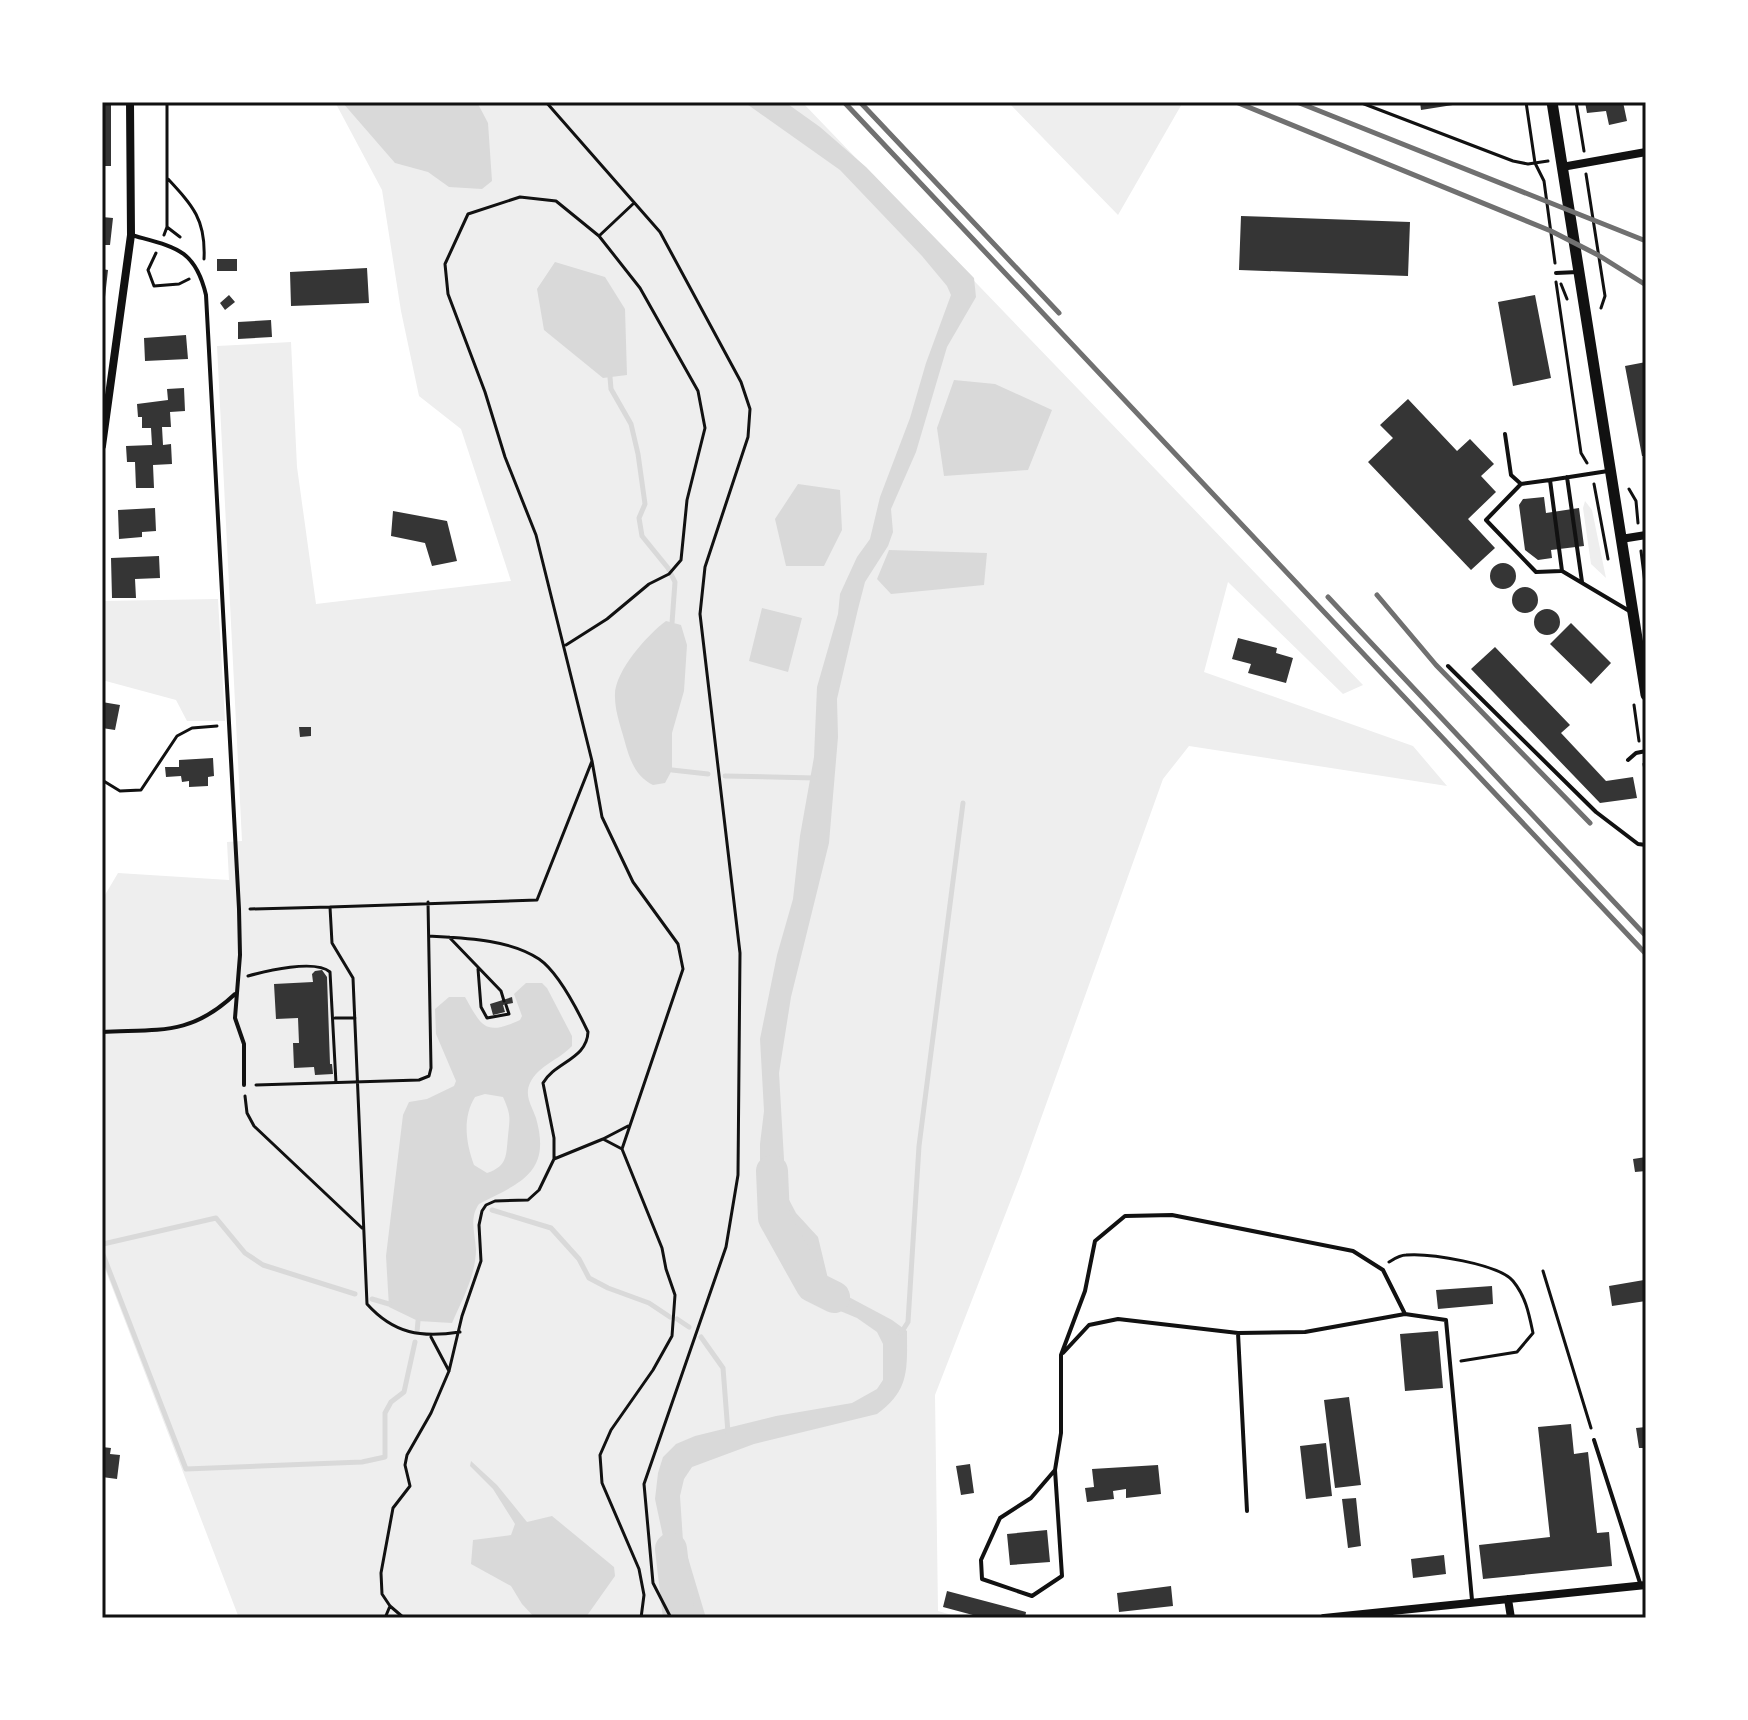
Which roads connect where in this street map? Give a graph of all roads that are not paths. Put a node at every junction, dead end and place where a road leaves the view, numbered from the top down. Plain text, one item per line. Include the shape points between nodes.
1 (130, 102) edge
2 (1552, 102) edge
3 (1646, 152) edge
4 (1562, 167) junction
5 (131, 235) junction
6 (1579, 272) junction
7 (1556, 273) road end
8 (1505, 434) dead end
9 (102, 446) edge
10 (1611, 471) junction
11 (1567, 477) junction
12 (1550, 480) junction
13 (1521, 484) junction
14 (1646, 535) edge
15 (1621, 539) junction
16 (1562, 571) junction
17 (1582, 583) junction
18 (1633, 613) junction
19 (1448, 666) dead end
20 (1646, 695) edge
21 (1646, 751) edge
22 (1628, 760) dead end
23 (1646, 845) edge
24 (235, 994) junction
25 (102, 1032) edge
26 (244, 1085) road end
27 (1405, 1314) junction
28 (1238, 1333) junction
29 (1061, 1355) junction
30 (1594, 1440) road end
31 (1055, 1470) junction
32 (1247, 1511) dead end
33 (1644, 1585) edge
34 (1508, 1599) junction
35 (1473, 1603) junction
36 (1324, 1618) edge
37 (1511, 1618) edge

1 - 5 street
2 - 4 main road
3 - 4 street
4 - 6 main road
5 - 9 street
5 - 24 lane via 186,253 201,273 206,295 239,909
6 - 7 lane
6 - 10 main road
8 - 13 lane via 1511,475
10 - 11 lane
10 - 15 main road
11 - 12 lane
11 - 17 lane
12 - 13 lane
12 - 16 lane
13 - 16 lane via 1486,520 1536,572
14 - 15 street
15 - 18 main road
16 - 17 lane
17 - 18 lane
18 - 20 main road
19 - 23 lane via 1596,812
21 - 22 lane
24 - 25 lane via 215,1013 184,1027
24 - 26 lane via 235,1018 244,1044
27 - 28 lane via 1305,1332
27 - 29 lane via 1383,1270 1353,1251 1172,1215 1125,1216 1095,1241 1085,1291
27 - 35 lane via 1446,1320
28 - 29 lane via 1118,1319 1089,1325
28 - 32 lane
29 - 31 lane via 1061,1433
30 - 33 lane
31 - 31 lane via 1031,1498 1000,1518 981,1560 982,1579 1032,1596 1062,1576
33 - 34 street
34 - 35 street
34 - 37 street
35 - 36 street

